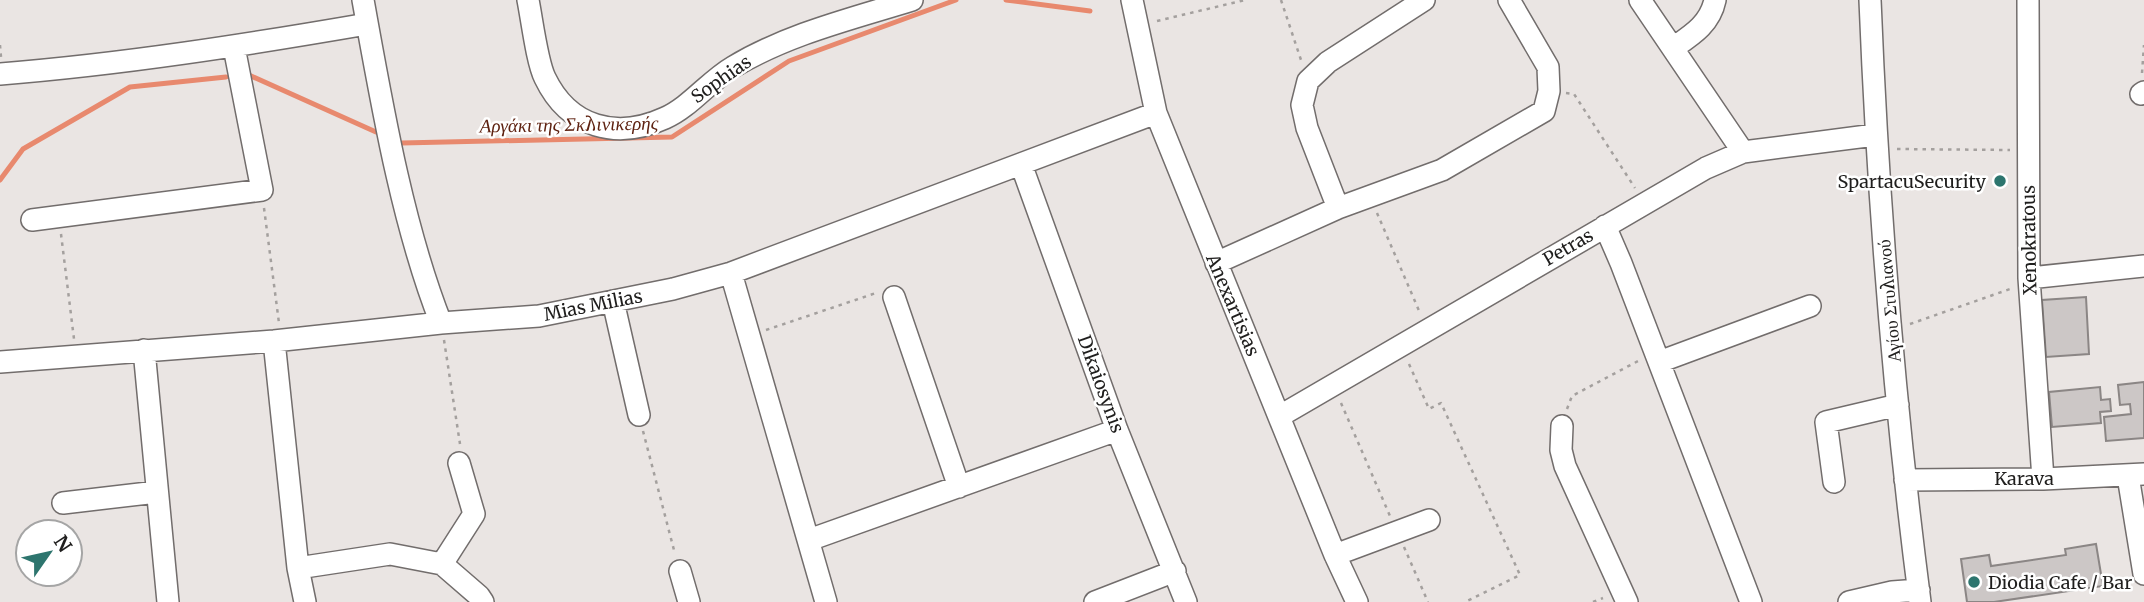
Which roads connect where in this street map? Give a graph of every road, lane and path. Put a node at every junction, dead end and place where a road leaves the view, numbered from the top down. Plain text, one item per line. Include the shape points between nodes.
1 (363, 0) edge
2 (528, 0) edge
3 (912, 0) edge
4 (1132, 0) edge
5 (1245, 0) edge
6 (1281, 0) edge
7 (1424, 0) edge
8 (1510, 0) edge
9 (1640, 0) edge
10 (1715, 0) edge
11 (1870, 0) edge
12 (2028, 0) edge
13 (367, 24) junction
14 (1136, 26) junction
15 (2144, 45) edge
16 (234, 47) junction
17 (1673, 48) junction
18 (0, 74) edge
19 (1308, 80) junction
20 (1549, 91) junction
21 (2142, 93) edge
22 (1156, 113) junction
23 (1876, 142) junction
24 (2027, 150) junction
25 (1743, 152) junction
26 (1021, 164) junction
27 (262, 190) junction
28 (1370, 197) junction
29 (1644, 203) junction
30 (1338, 208) junction
31 (59, 216) junction
32 (32, 220) dead end
33 (1605, 226) junction
34 (1216, 263) junction
35 (2144, 266) edge
36 (731, 273) junction
37 (2029, 280) junction
38 (894, 297) joint
39 (613, 301) junction
40 (1810, 306) dead end
41 (441, 323) junction
42 (1427, 329) junction
43 (1892, 330) junction
44 (750, 336) junction
45 (278, 341) junction
46 (1400, 345) junction
47 (144, 350) junction
48 (77, 356) junction
49 (1657, 357) junction
50 (0, 362) edge
51 (1333, 385) junction
52 (1898, 405) junction
53 (639, 415) joint
54 (1280, 416) junction
55 (1562, 426) joint
56 (1117, 430) junction
57 (459, 463) joint
58 (2136, 475) edge
59 (2043, 479) junction
60 (1905, 480) junction
61 (1834, 482) dead end
62 (959, 486) junction
63 (157, 492) junction
64 (63, 503) dead end
65 (1429, 520) dead end
66 (1398, 532) junction
67 (809, 540) junction
68 (1335, 555) junction
69 (442, 564) junction
70 (298, 568) junction
71 (680, 571) joint
72 (1175, 571) junction
73 (2144, 574) edge
74 (1919, 596) edge
75 (168, 602) edge
76 (305, 602) edge
77 (483, 602) edge
78 (689, 602) edge
79 (827, 602) edge
80 (1096, 602) edge
81 (1186, 602) edge
82 (1357, 602) edge
83 (1428, 602) edge
84 (1465, 602) edge
85 (1627, 602) edge
86 (1751, 602) edge
87 (1849, 602) edge

1 - 13 street
2 - 3 street, Sophias via 544,77 567,111 600,129 637,128 668,118 731,67 793,36
4 - 14 street, Anexartisias
5 - 14 path
6 - 19 path
7 - 19 street
8 - 20 street via 1548,66
9 - 17 street
10 - 17 street via 1711,16
11 - 23 street, Αγίου Στυλιανού
12 - 24 street, Xenokratous
13 - 16 street
13 - 41 street via 399,179
14 - 22 street, Anexartisias
15 - 21 path
16 - 18 street
16 - 27 street
17 - 25 street
19 - 30 street via 1304,116
20 - 28 street via 1544,111 1442,170
20 - 29 path via 1574,94
22 - 26 street, Mias Milias
22 - 34 street, Anexartisias
23 - 24 path
23 - 25 street, Petras
23 - 43 street, Αγίου Στυλιανού
24 - 37 street, Xenokratous
25 - 29 street, Petras
26 - 36 street, Mias Milias
26 - 56 street, Dikaiosynis
27 - 31 street
27 - 45 path
28 - 30 street
28 - 42 path
29 - 33 street, Petras
30 - 34 street
31 - 32 street
31 - 48 path
33 - 42 street, Petras
33 - 49 street
34 - 54 street, Anexartisias
35 - 37 street
36 - 39 street, Mias Milias
36 - 44 street
37 - 43 path
37 - 59 street, Xenokratous
38 - 44 path via 882,291
38 - 62 street
39 - 41 street, Mias Milias via 539,316
39 - 53 street
40 - 49 street
41 - 45 street, Mias Milias
41 - 57 path via 461,451
42 - 46 street, Petras
43 - 52 street, Αγίου Στυλιανού
44 - 67 street
45 - 47 street, Mias Milias
45 - 70 street
46 - 51 street, Petras
46 - 84 path via 1429,409 1441,403 1520,575
47 - 48 street, Mias Milias
47 - 63 street
48 - 50 street, Mias Milias
49 - 55 path via 1572,396
49 - 86 street
51 - 54 street, Petras
51 - 66 path
52 - 60 street, Αγίου Στυλιανού
52 - 61 street via 1826,422
53 - 71 path
54 - 68 street, Anexartisias
55 - 85 street via 1565,466
56 - 62 street
56 - 72 street, Dikaiosynis
57 - 69 street via 474,514
58 - 59 street, Karava
58 - 73 street
59 - 60 street, Karava
60 - 74 street, Αγίου Στυλιανού
62 - 67 street
63 - 64 street
63 - 75 street
65 - 66 street
66 - 68 street
66 - 83 path
67 - 79 street
68 - 82 street, Anexartisias
69 - 70 street via 390,554
69 - 77 street
70 - 76 street
71 - 78 street
72 - 80 street
72 - 81 street, Dikaiosynis
74 - 87 street via 1892,592

